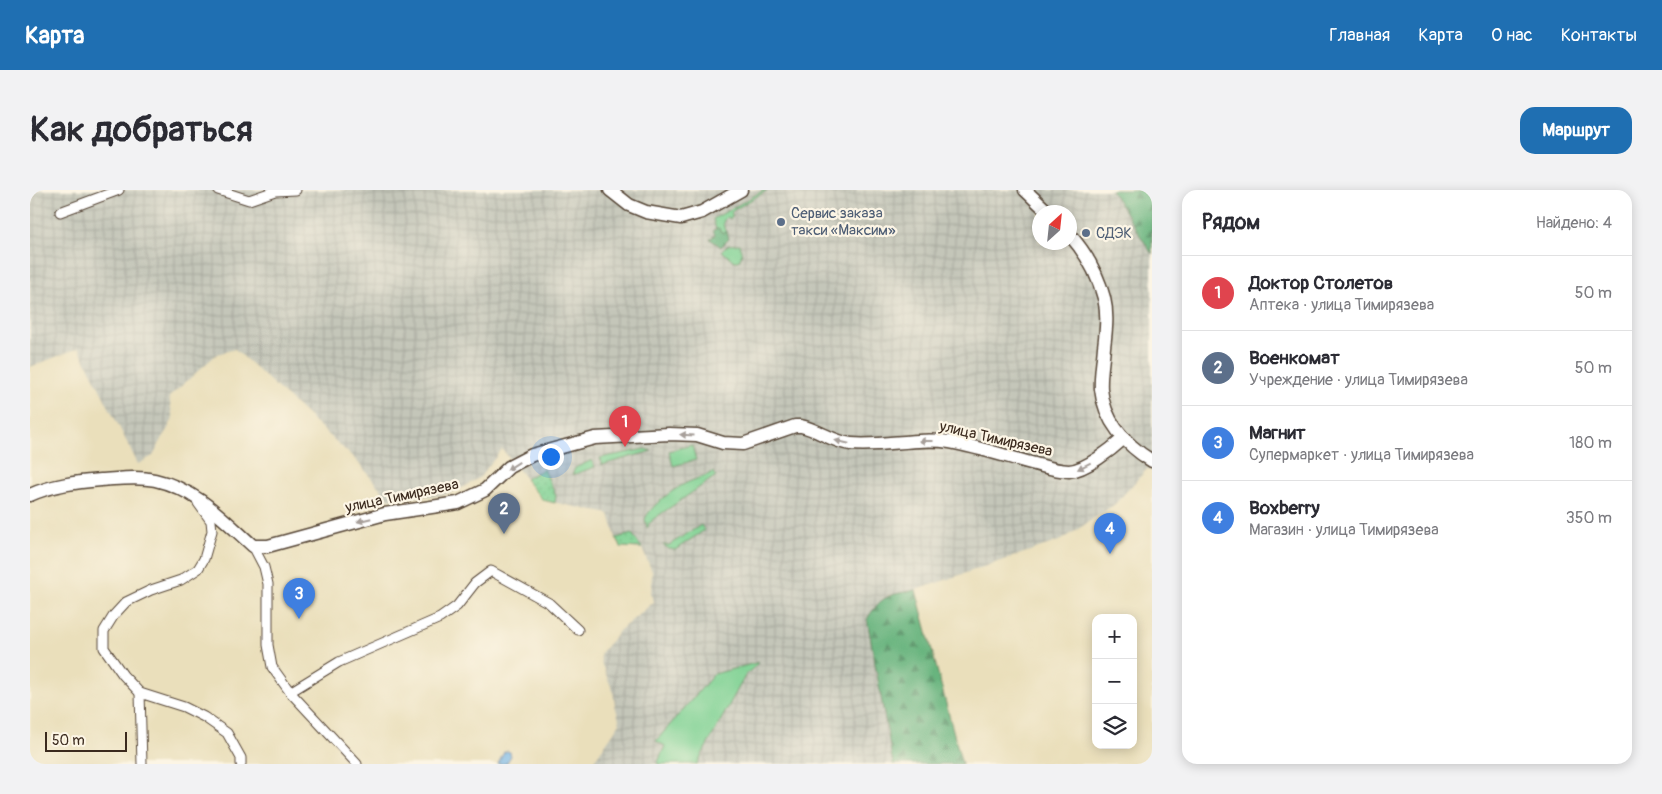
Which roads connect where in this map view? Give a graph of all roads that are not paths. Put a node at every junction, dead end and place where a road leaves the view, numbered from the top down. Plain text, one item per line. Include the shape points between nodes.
1 (120, 190) edge
2 (218, 190) edge
3 (296, 190) edge
4 (610, 190) edge
5 (741, 190) edge
6 (1025, 190) edge
7 (1041, 205) edge
8 (60, 212) dead end
9 (1077, 246) edge
10 (1124, 438) junction
11 (1152, 461) edge
12 (186, 491) junction
13 (30, 495) edge
14 (252, 546) junction
15 (578, 630) dead end
16 (290, 692) junction
17 (140, 693) junction
18 (142, 764) edge
19 (242, 764) edge
20 (357, 764) edge

1 - 8 street
2 - 3 street via 249,200 275,191
4 - 5 street via 629,205 646,212 681,218 702,212
6 - 7 street
9 - 10 street via 1096,274 1104,298 1106,335 1101,388 1104,406
10 - 11 street
10 -> 14 street, улица Тимирязева via 1094,461 1069,471 948,442 848,443 801,426 743,444 723,443 697,435 595,438 532,455 509,467 485,490 458,503 385,514 268,546
12 - 13 street via 155,480 130,478 70,483
12 - 14 street via 206,504
12 - 17 street via 202,506 211,521 212,531 204,559 198,569 182,580 126,602 104,631 104,648
14 - 16 street via 264,567 268,584 268,645 272,667
15 - 16 street via 550,603 491,571 475,583 458,606 440,618 339,662
16 - 20 street
17 - 18 street
17 - 19 street via 184,707 227,733 242,758

